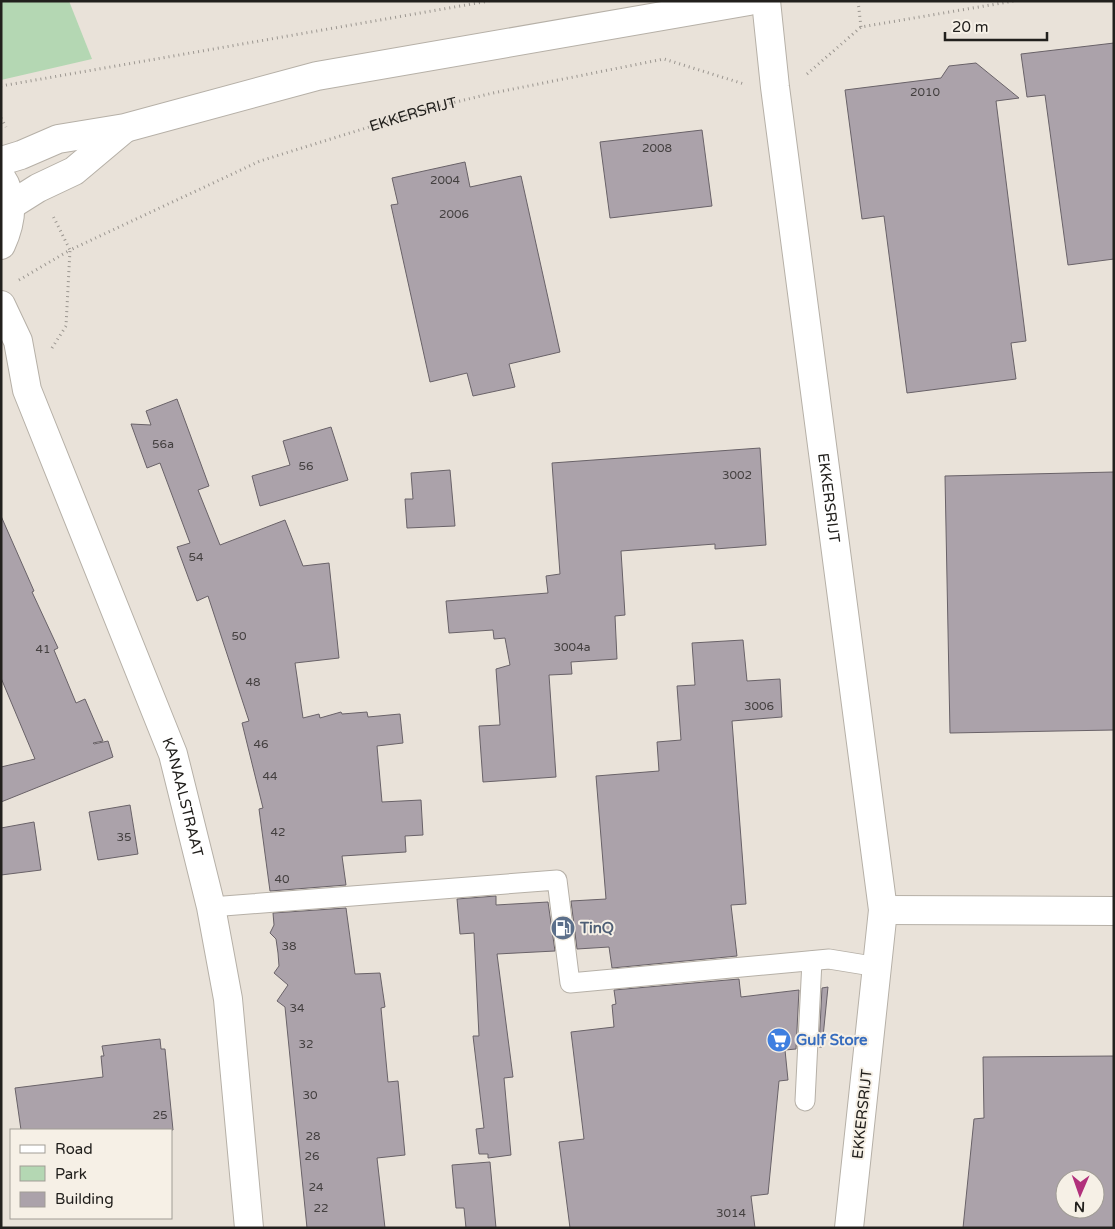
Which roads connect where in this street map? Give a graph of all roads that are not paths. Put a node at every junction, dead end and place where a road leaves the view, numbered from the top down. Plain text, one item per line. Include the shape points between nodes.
1 (749, 1) edge
2 (766, 1) edge
3 (125, 128) junction
4 (1, 161) edge
5 (1, 177) edge
6 (11, 205) junction
7 (1, 245) edge
8 (1, 305) edge
9 (1, 367) edge
10 (26, 390) junction
11 (211, 907) junction
12 (883, 910) junction
13 (1114, 911) edge
14 (812, 961) junction
15 (878, 967) junction
16 (805, 1101) dead end
17 (249, 1228) edge
18 (850, 1228) edge

1 - 3 street via 317,76
2 - 12 street, EKKERSRIJT
3 - 4 street via 58,139
3 - 6 street via 74,171
5 - 6 street
6 - 7 street via 9,228
8 - 10 street, KANAALSTRAAT via 18,341
9 - 10 street, KANAALSTRAAT
10 - 11 street, KANAALSTRAAT via 173,754
11 - 14 lane via 557,880 570,983
11 - 17 street, KANAALSTRAAT via 228,999
12 - 13 street
12 - 15 street, EKKERSRIJT
14 - 15 lane via 829,959
14 - 16 lane
15 - 18 street, EKKERSRIJT

